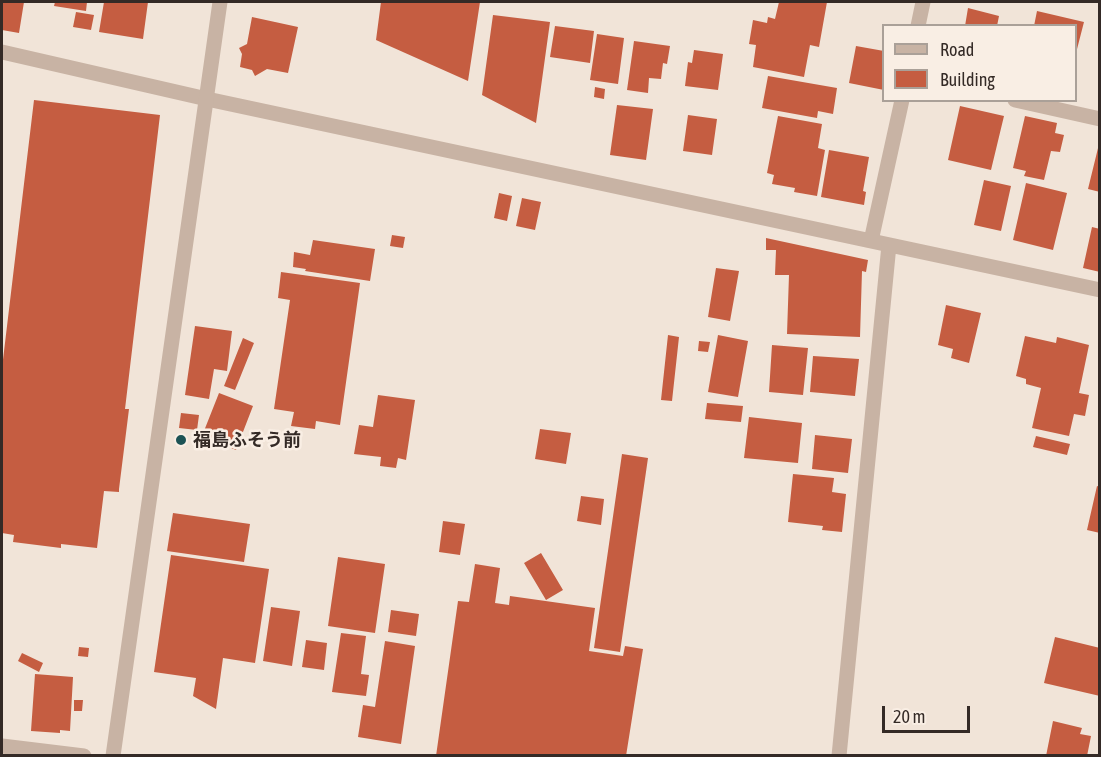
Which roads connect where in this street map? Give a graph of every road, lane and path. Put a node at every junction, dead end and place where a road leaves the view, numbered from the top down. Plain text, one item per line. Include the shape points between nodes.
1 (220, 2) edge
2 (923, 2) edge
3 (918, 24) edge
4 (2, 52) edge
5 (207, 99) junction
6 (902, 102) edge
7 (1024, 102) edge
8 (1100, 119) edge
9 (871, 241) junction
10 (889, 245) junction
11 (1100, 290) edge
12 (2, 746) edge
13 (84, 756) edge
14 (113, 756) edge
15 (839, 756) edge

1 - 5 street
2 - 3 street
4 - 5 street
5 - 9 street
5 - 14 street
6 - 9 street
7 - 8 street
9 - 10 street
10 - 11 street
10 - 15 street
12 - 13 street

